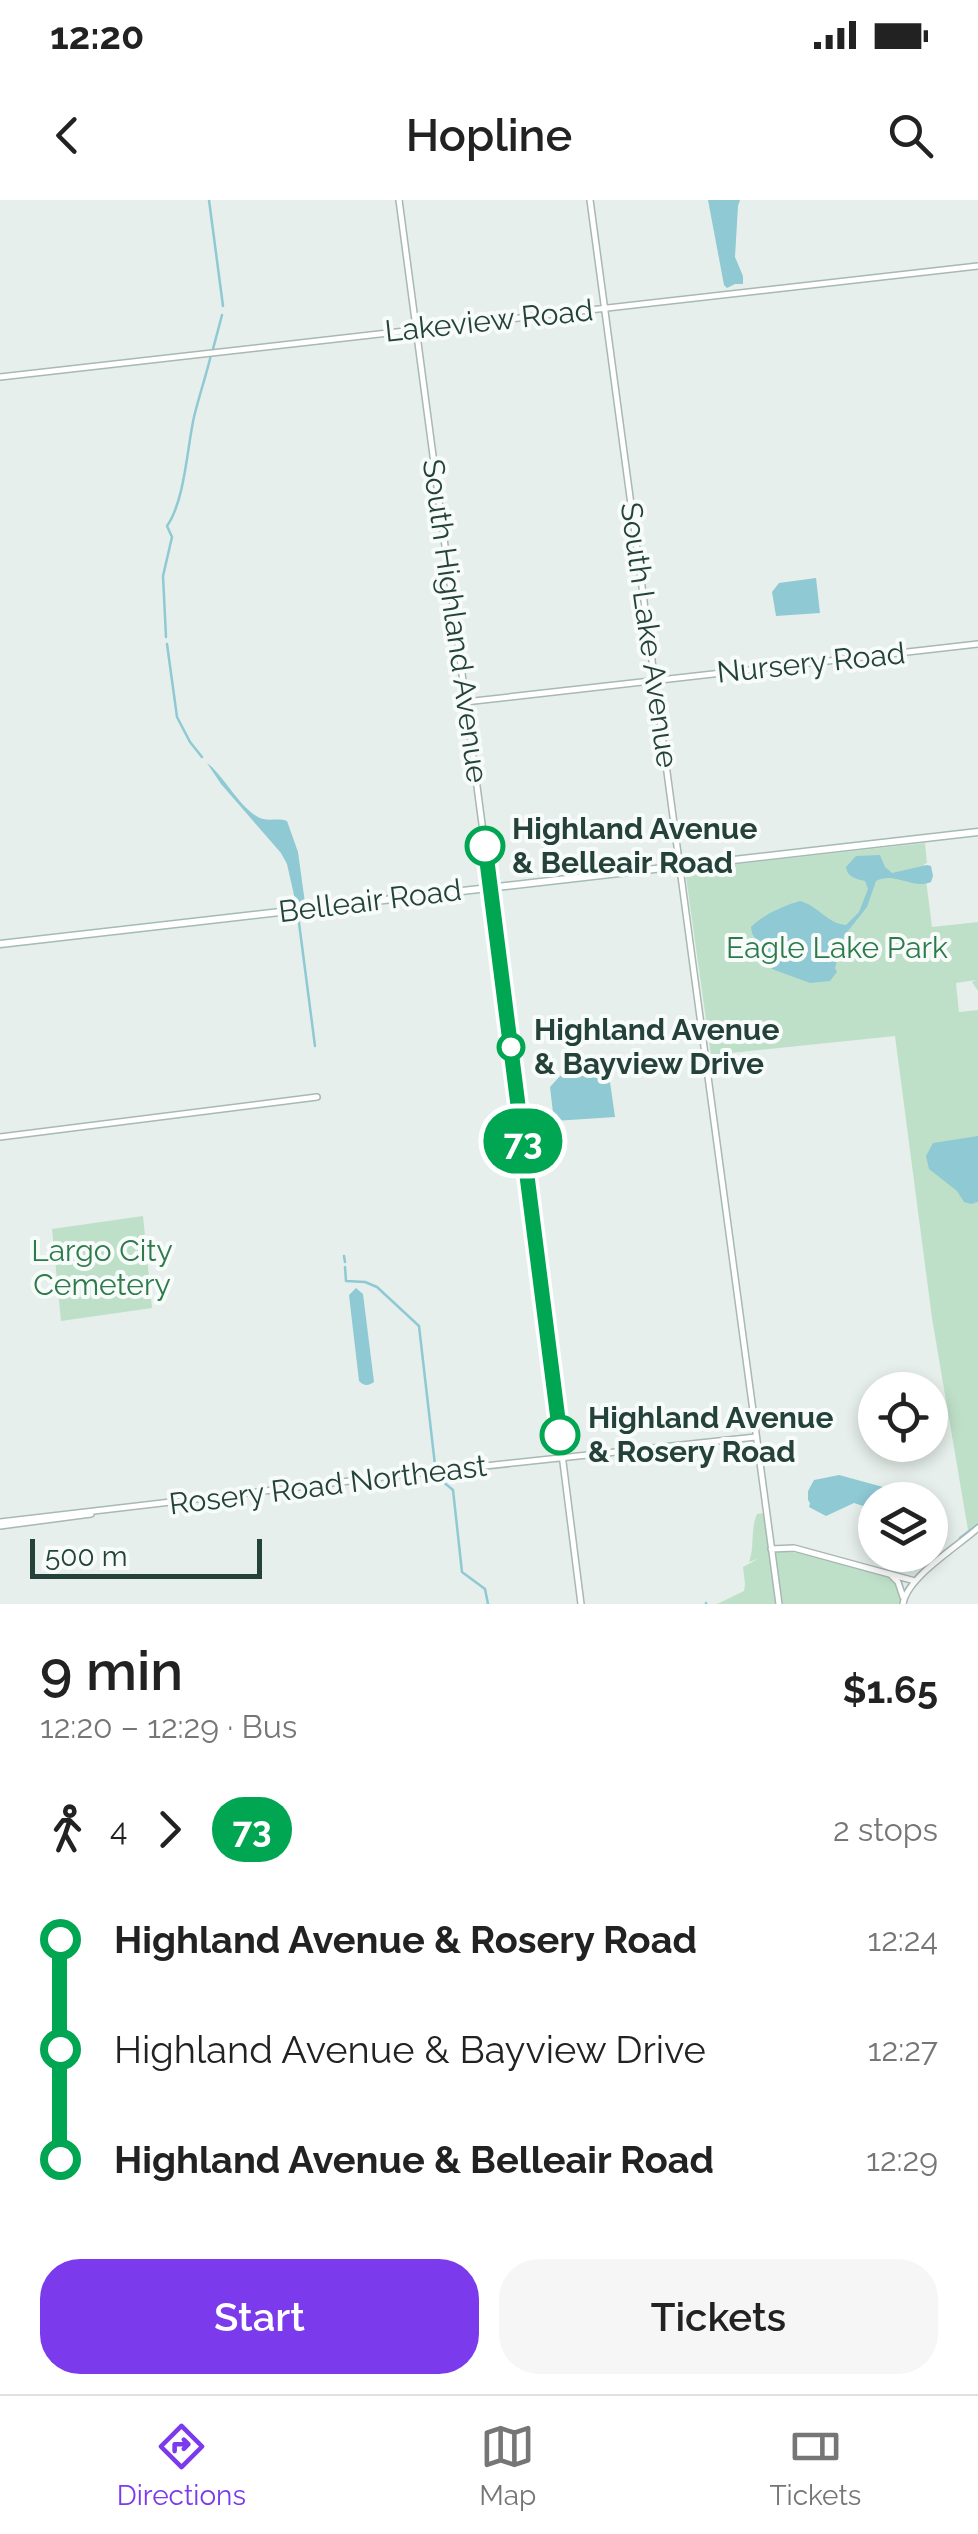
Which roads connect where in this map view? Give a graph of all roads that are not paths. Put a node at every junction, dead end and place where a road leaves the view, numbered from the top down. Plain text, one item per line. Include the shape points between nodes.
1 (399, 200) edge
2 (590, 200) edge
3 (978, 266) edge
4 (604, 308) junction
5 (415, 328) junction
6 (0, 377) edge
7 (978, 644) edge
8 (655, 680) junction
9 (465, 702) junction
10 (978, 832) edge
11 (680, 865) junction
12 (490, 887) junction
13 (0, 944) edge
14 (317, 1097) dead end
15 (0, 1137) edge
16 (756, 1437) junction
17 (563, 1458) junction
18 (0, 1524) edge
19 (978, 1528) edge
20 (771, 1549) junction
21 (890, 1574) junction
22 (915, 1581) junction
23 (903, 1601) edge
24 (581, 1604) edge
25 (778, 1604) edge

1 - 5 street, South Highland Avenue
2 - 4 street, South Lake Avenue
3 - 4 street, Lakeview Road
4 - 5 street, Lakeview Road
4 - 8 street, South Lake Avenue
5 - 6 street, Lakeview Road
5 - 9 street, South Highland Avenue
7 - 8 street, Nursery Road
8 - 9 street, Nursery Road
8 - 11 street, South Lake Avenue
9 - 12 street, South Highland Avenue
10 - 11 main road, Belleair Road
11 - 12 main road, Belleair Road
11 - 16 street, South Lake Avenue
12 - 13 main road, Belleair Road
12 - 17 street, South Highland Avenue
14 - 15 street
16 - 17 street, Rosery Road Northeast
16 - 20 street, South Lake Avenue
17 - 18 street, Rosery Road Northeast
17 - 24 street, South Highland Avenue
19 - 22 street
20 - 21 street via 800,1549
20 - 25 street, South Lake Avenue
21 - 22 street
21 - 23 street
22 - 23 street

